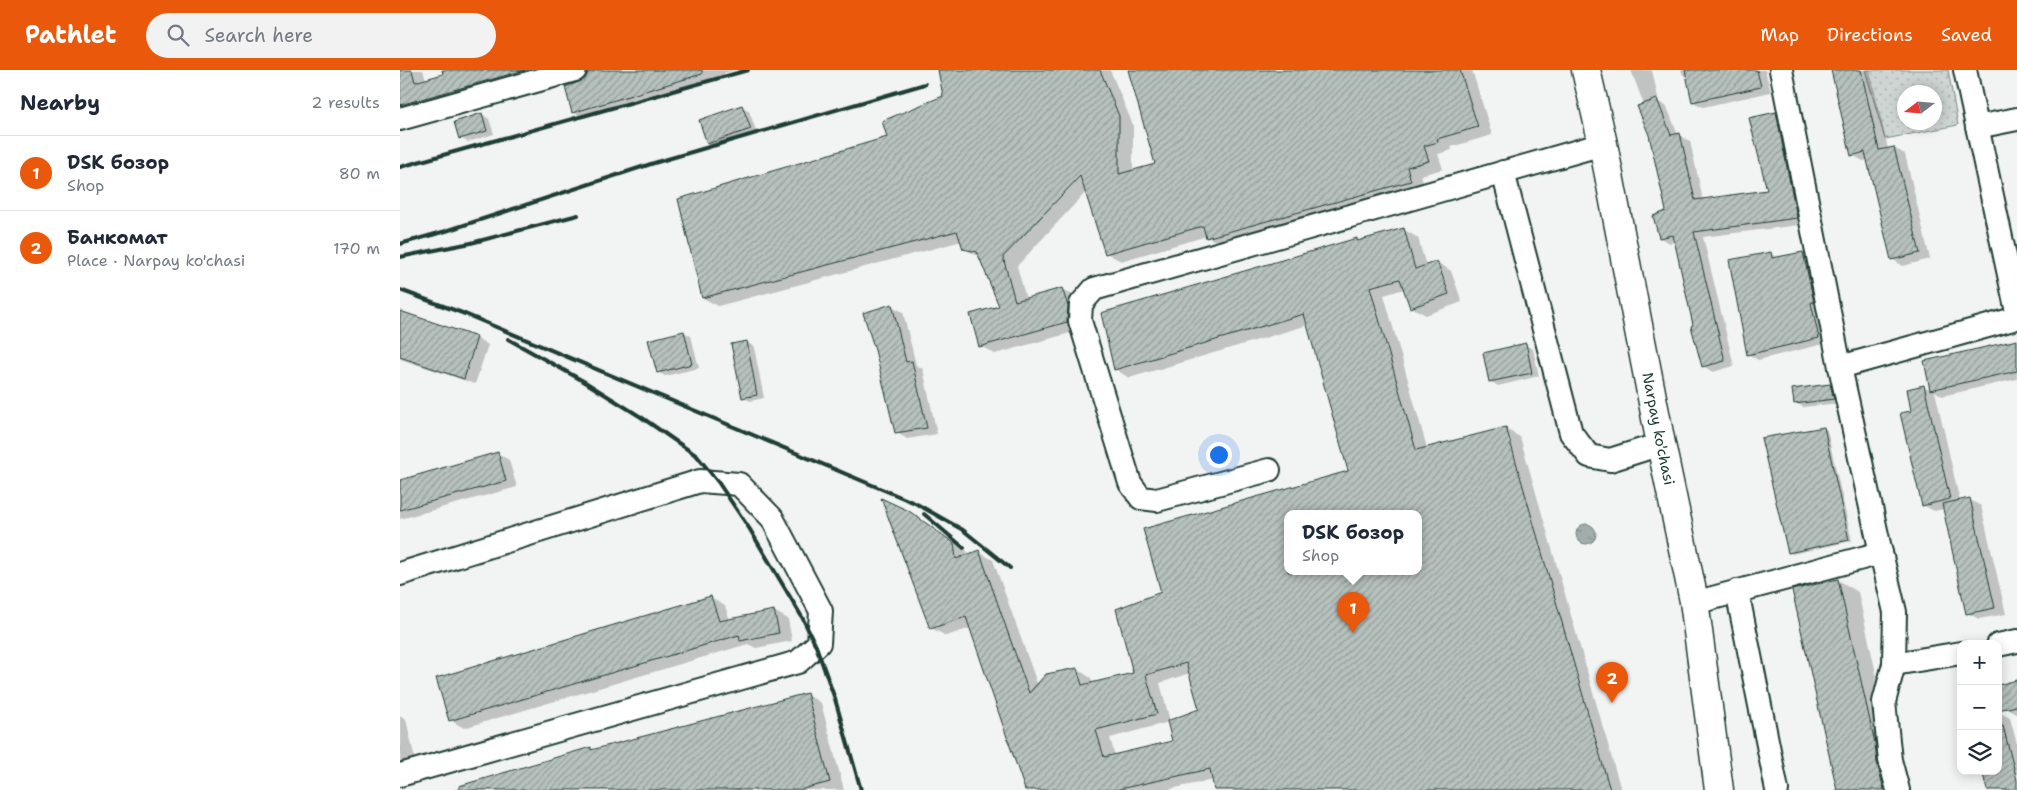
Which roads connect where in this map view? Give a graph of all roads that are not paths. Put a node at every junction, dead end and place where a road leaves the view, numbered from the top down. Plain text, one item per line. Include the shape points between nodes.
1 (575, 70) edge
2 (1586, 70) edge
3 (1781, 70) edge
4 (1965, 70) edge
5 (400, 119) edge
6 (2017, 119) edge
7 (1977, 127) junction
8 (1603, 144) junction
9 (1503, 172) junction
10 (2017, 312) edge
11 (2017, 318) edge
12 (1840, 367) junction
13 (1661, 444) junction
14 (1269, 470) dead end
15 (1881, 553) junction
16 (400, 574) edge
17 (1737, 591) junction
18 (1694, 603) junction
19 (2017, 641) edge
20 (2002, 644) edge
21 (1957, 654) edge
22 (1894, 664) junction
23 (400, 775) edge
24 (1718, 790) edge
25 (1777, 790) edge
26 (1898, 790) edge

1 - 5 street
2 - 8 main road, Narpay ko'chasi
3 - 12 street
4 - 7 street
6 - 7 street
7 - 10 street
8 - 9 street
8 - 13 main road, Narpay ko'chasi
9 - 13 street via 1572,433 1589,456 1610,460
9 - 14 street via 1094,289 1081,304 1080,321 1130,483 1142,498 1156,500
11 - 12 street
12 - 15 street
13 - 18 main road, Narpay ko'chasi
15 - 17 street
15 - 22 street via 1895,612
16 - 23 street via 700,481 732,483 739,484 772,518 822,611 819,643 798,662
17 - 18 street
17 - 25 street
18 - 24 main road, Narpay ko'chasi
19 - 20 street
21 - 22 street
22 - 26 street via 1884,702 1890,760

